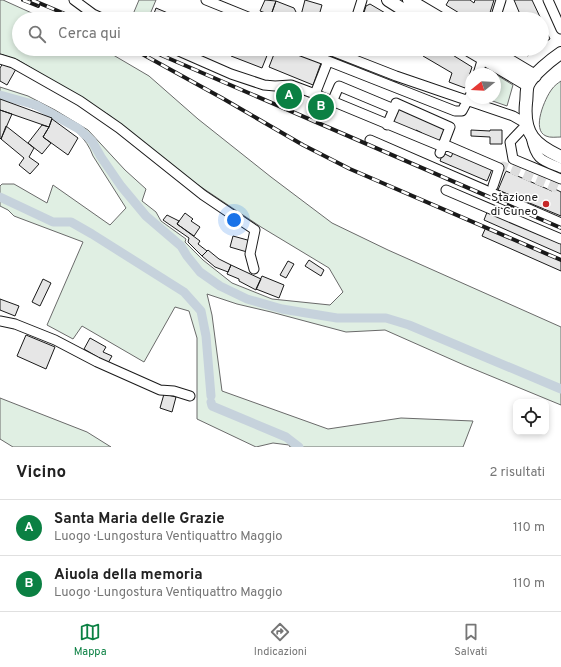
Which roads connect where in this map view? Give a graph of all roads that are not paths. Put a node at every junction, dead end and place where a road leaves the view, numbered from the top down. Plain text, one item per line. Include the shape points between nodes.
1 (74, 0) edge
2 (206, 0) edge
3 (362, 0) edge
4 (388, 0) edge
5 (409, 0) edge
6 (501, 0) edge
7 (548, 0) edge
8 (218, 2) edge
9 (90, 12) edge
10 (238, 12) edge
11 (358, 12) edge
12 (407, 12) edge
13 (429, 12) edge
14 (497, 12) edge
15 (561, 29) edge
16 (561, 53) edge
17 (190, 56) edge
18 (315, 56) edge
19 (356, 56) edge
20 (483, 56) edge
21 (488, 56) edge
22 (499, 56) edge
23 (0, 59) edge
24 (328, 61) junction
25 (561, 63) edge
26 (480, 68) edge
27 (531, 80) junction
28 (315, 94) junction
29 (465, 96) edge
30 (332, 102) junction
31 (466, 104) edge
32 (484, 104) edge
33 (394, 109) junction
34 (527, 124) junction
35 (387, 125) junction
36 (531, 137) junction
37 (370, 140) dead end
38 (441, 150) junction
39 (561, 157) edge
40 (561, 168) edge
41 (561, 179) edge
42 (493, 186) dead end
43 (446, 190) dead end
44 (561, 224) edge
45 (561, 239) edge
46 (254, 269) dead end
47 (0, 321) edge
48 (190, 396) dead end

1 - 9 street
2 - 8 street
3 - 11 street
4 - 12 main road
5 - 13 main road
6 - 14 street
7 - 15 street
8 - 10 street
16 - 27 main road
17 - 28 street via 264,85 291,85
18 - 24 street
19 - 29 street
20 - 26 street
21 - 27 main road
22 - 27 main road
23 - 46 street via 13,63 80,101 119,128 203,195 255,230 250,254
24 - 28 street
24 - 31 street via 455,112 462,111
25 - 27 main road
27 - 34 main road via 525,113
28 - 30 street
30 - 33 street via 340,86
30 - 35 street
32 - 34 street
33 - 35 street
33 - 38 street via 396,103 450,127
34 - 36 main road
34 - 41 street via 510,142 513,159
35 - 38 street
36 - 39 main road via 539,145
36 - 40 street via 537,156
37 - 44 street
38 - 42 street via 448,146 499,168
43 - 45 street
47 - 48 street via 15,324 55,340 160,390

